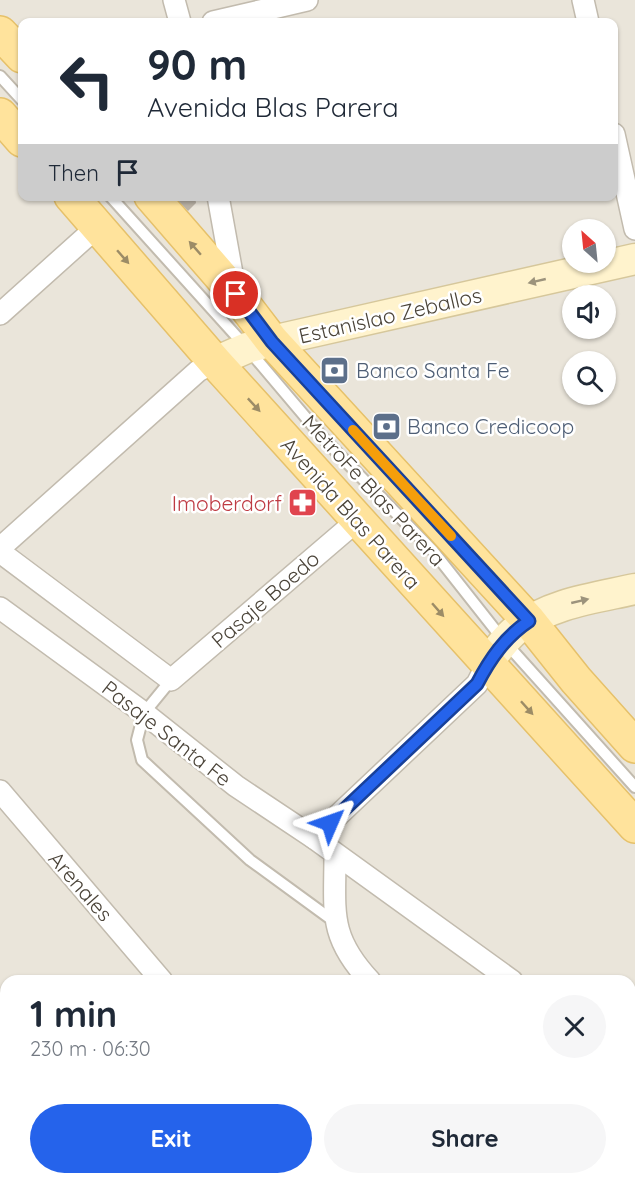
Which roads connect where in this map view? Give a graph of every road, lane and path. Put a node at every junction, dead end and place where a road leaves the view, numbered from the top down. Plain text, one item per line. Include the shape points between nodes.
1 (174, 0) edge
2 (307, 0) edge
3 (583, 0) edge
4 (179, 18) edge
5 (230, 18) edge
6 (587, 18) edge
7 (0, 76) edge
8 (16, 120) edge
9 (618, 152) edge
10 (75, 201) edge
11 (115, 201) edge
12 (155, 201) edge
13 (219, 201) edge
14 (97, 228) junction
15 (635, 229) edge
16 (635, 259) edge
17 (236, 294) junction
18 (0, 314) edge
19 (260, 345) junction
20 (215, 362) junction
21 (359, 519) junction
22 (0, 550) edge
23 (635, 589) edge
24 (0, 608) edge
25 (507, 642) junction
26 (171, 680) junction
27 (144, 713) junction
28 (631, 736) edge
29 (635, 787) edge
30 (0, 791) edge
31 (635, 826) edge
32 (314, 838) junction
33 (335, 854) junction
34 (335, 922) junction
35 (157, 975) edge
36 (364, 975) edge
37 (504, 975) edge

1 - 4 street
2 - 5 street
3 - 6 street
7 - 8 lane
9 - 15 street
10 - 14 main road, Avenida Blas Parera
11 - 19 lane
17 -> 12 main road, Avenida Blas Parera
13 - 17 street
14 - 18 street
14 -> 20 main road, Avenida Blas Parera
16 -> 19 main road, Estanislao Zeballos
17 - 19 main road, Avenida Blas Parera
19 - 20 main road, Estanislao Zeballos
19 - 25 main road, Avenida Blas Parera
20 -> 21 main road, Avenida Blas Parera
20 - 22 street, Estanislao Zeballos via 198,371
21 -> 25 main road, Avenida Blas Parera
21 - 26 street, Pasaje Boedo
22 - 26 street, Pasaje Santa Fe
25 -> 23 main road via 564,605
24 - 27 street, Pasaje Santa Fe
25 - 28 main road, Avenida Blas Parera
25 - 29 lane
25 -> 31 main road, Avenida Blas Parera
25 - 32 street via 477,684
26 - 27 lane
27 - 32 street, Pasaje Santa Fe via 236,786
27 - 34 lane via 137,740 142,760 250,860
30 - 35 street, Arenales
32 - 33 street, Pasaje Santa Fe
33 - 34 street
33 - 37 street, Pasaje Santa Fe
34 - 36 street via 342,942

